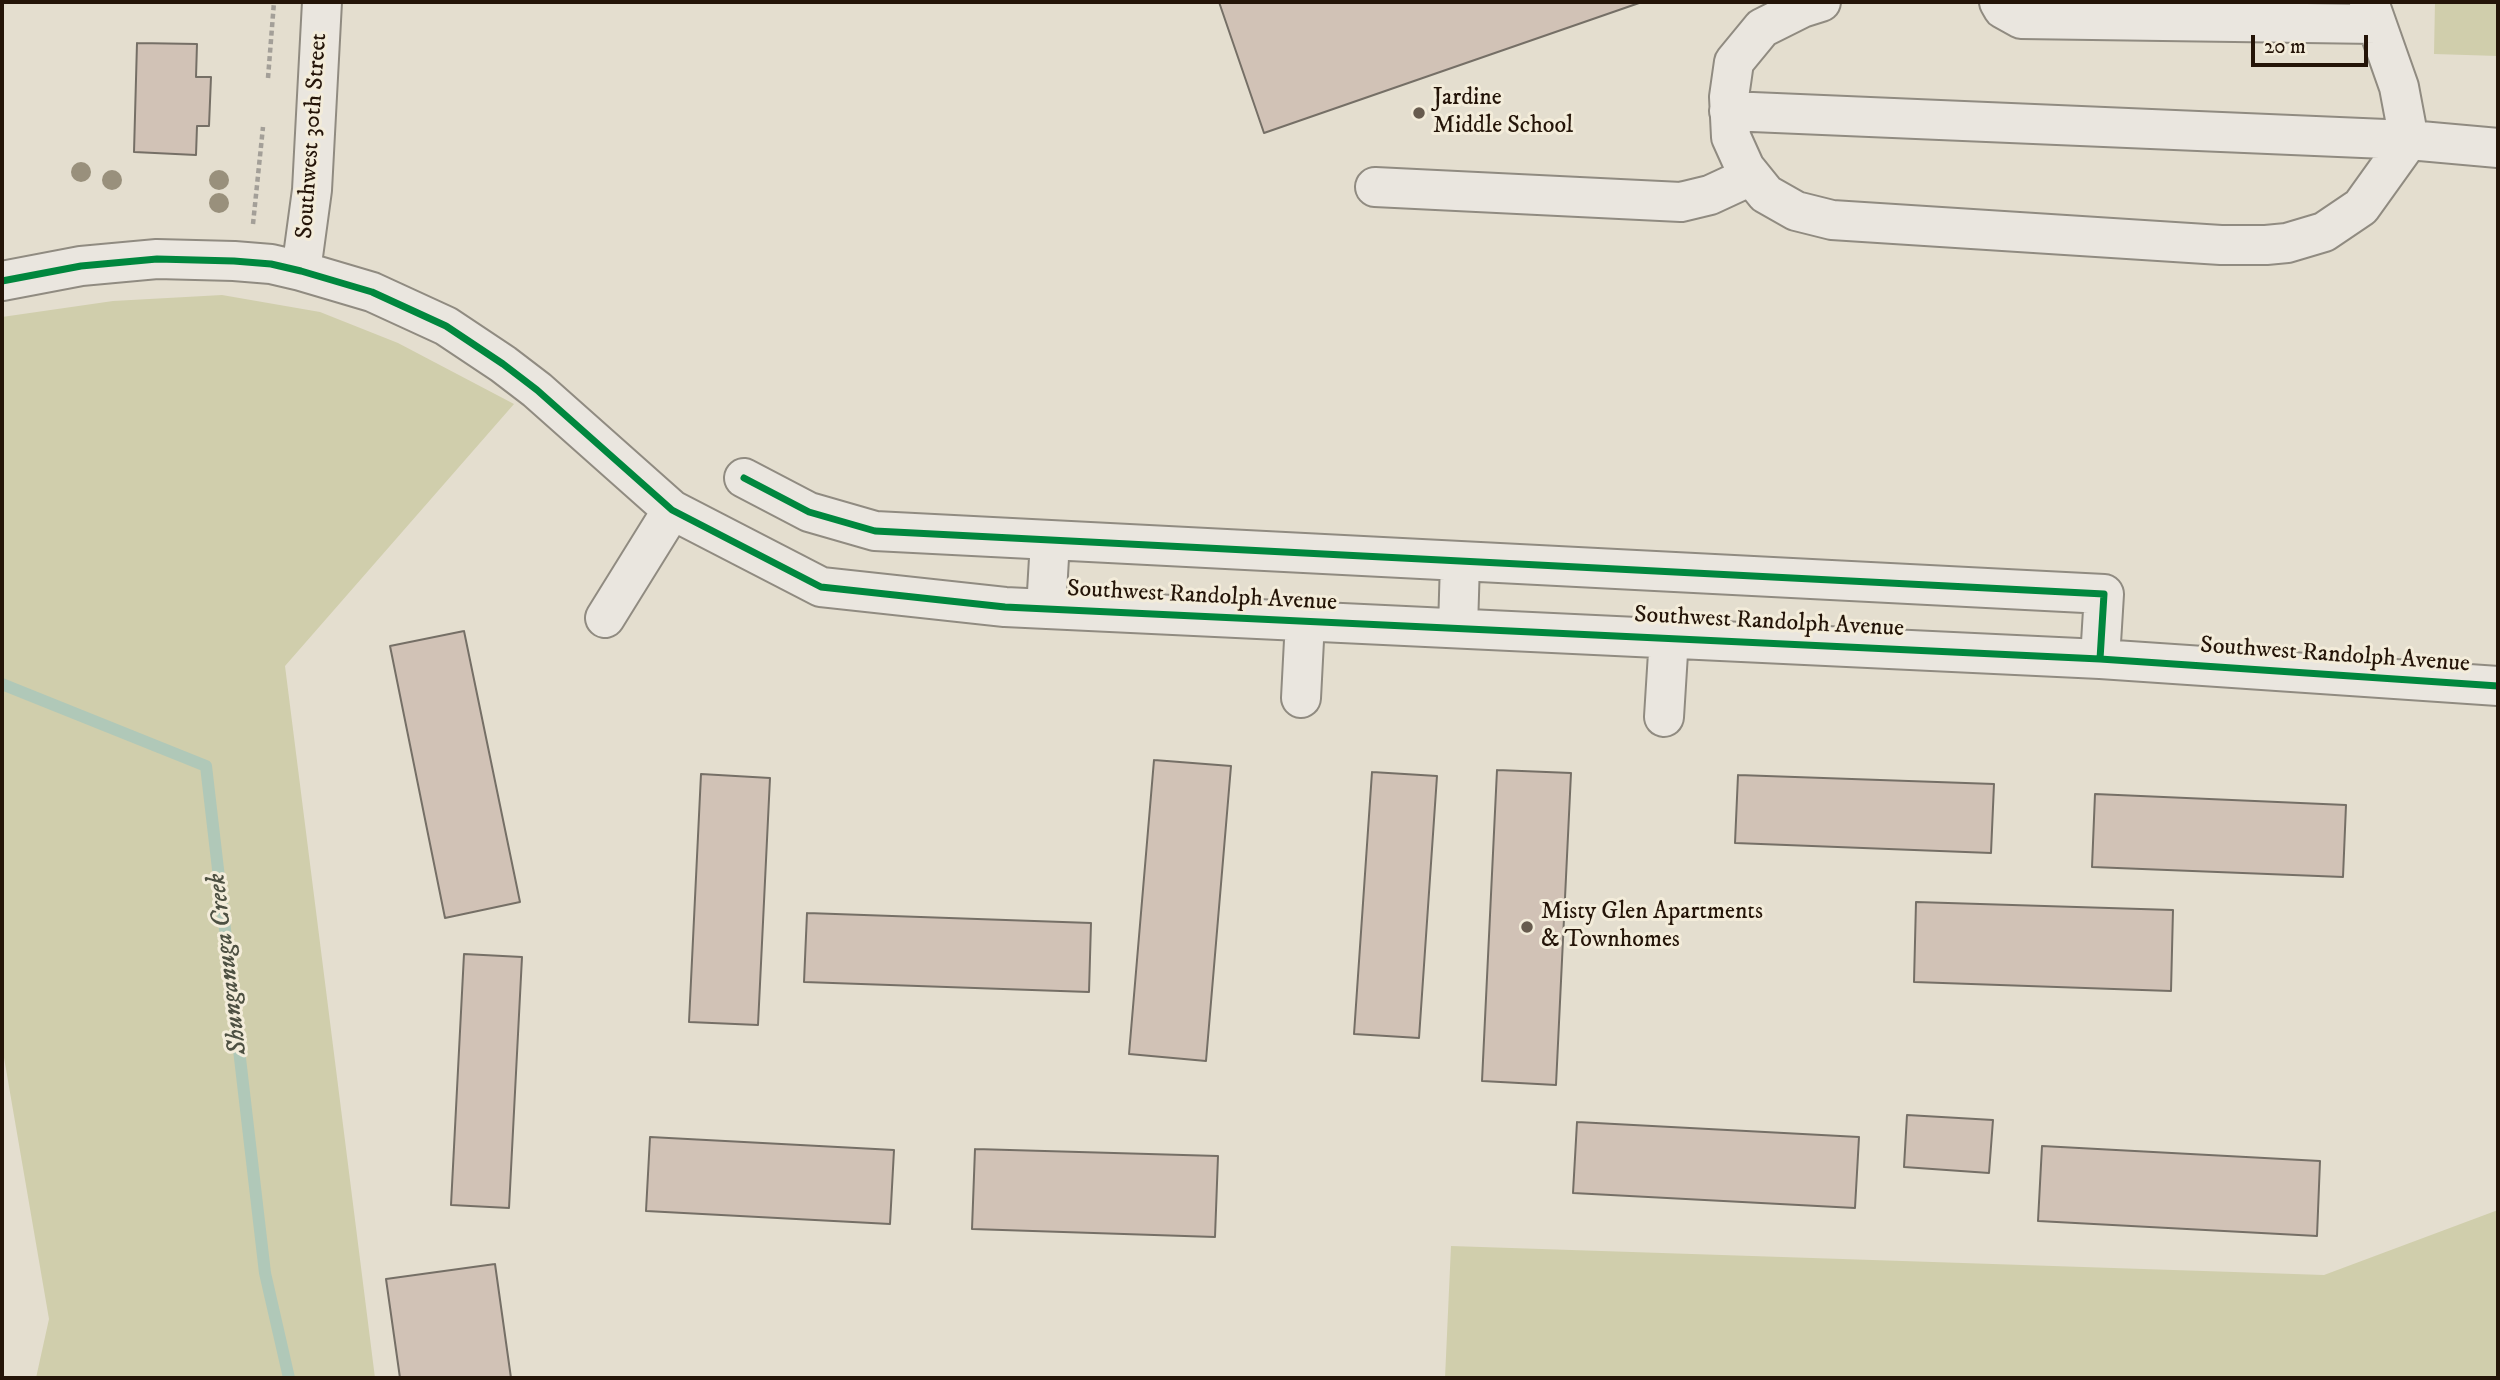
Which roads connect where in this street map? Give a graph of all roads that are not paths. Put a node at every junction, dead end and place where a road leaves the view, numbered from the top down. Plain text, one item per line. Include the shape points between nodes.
1 (322, 2) edge
2 (1821, 2) edge
3 (1999, 2) edge
4 (2372, 13) edge
5 (1729, 111) junction
6 (2409, 140) junction
7 (2498, 148) edge
8 (1751, 176) junction
9 (1375, 187) dead end
10 (301, 271) junction
11 (2, 281) edge
12 (744, 478) dead end
13 (672, 510) junction
14 (1051, 541) junction
15 (1460, 562) junction
16 (1046, 609) junction
17 (605, 618) dead end
18 (1304, 621) junction
19 (1458, 628) junction
20 (1669, 637) junction
21 (2100, 659) junction
22 (2498, 686) edge
23 (1301, 698) dead end
24 (1664, 717) dead end

1 - 10 street, Southwest 30th Street via 313,190
2 - 5 street via 1762,28 1734,62
3 - 4 street via 2021,19
4 - 6 street via 2399,87
5 - 6 street
5 - 8 street via 1731,137
6 - 7 street
6 - 8 street via 2361,207 2324,232 2266,245 1832,220 1796,211 1766,194
8 - 9 street via 1710,195 1681,202
10 - 11 street, Southwest Randolph Avenue via 242,261 158,259 81,266
10 - 13 street, Southwest Randolph Avenue via 372,292 457,334 537,390
12 - 14 street via 809,512 875,531
13 - 16 street, Southwest Randolph Avenue via 821,587
13 - 17 street
14 - 15 street
14 - 16 street
15 - 19 street
15 - 21 street via 2104,594
16 - 18 street, Southwest Randolph Avenue
18 - 19 street, Southwest Randolph Avenue
18 - 23 street
19 - 20 street, Southwest Randolph Avenue
20 - 21 street, Southwest Randolph Avenue
20 - 24 street
21 - 22 street, Southwest Randolph Avenue

